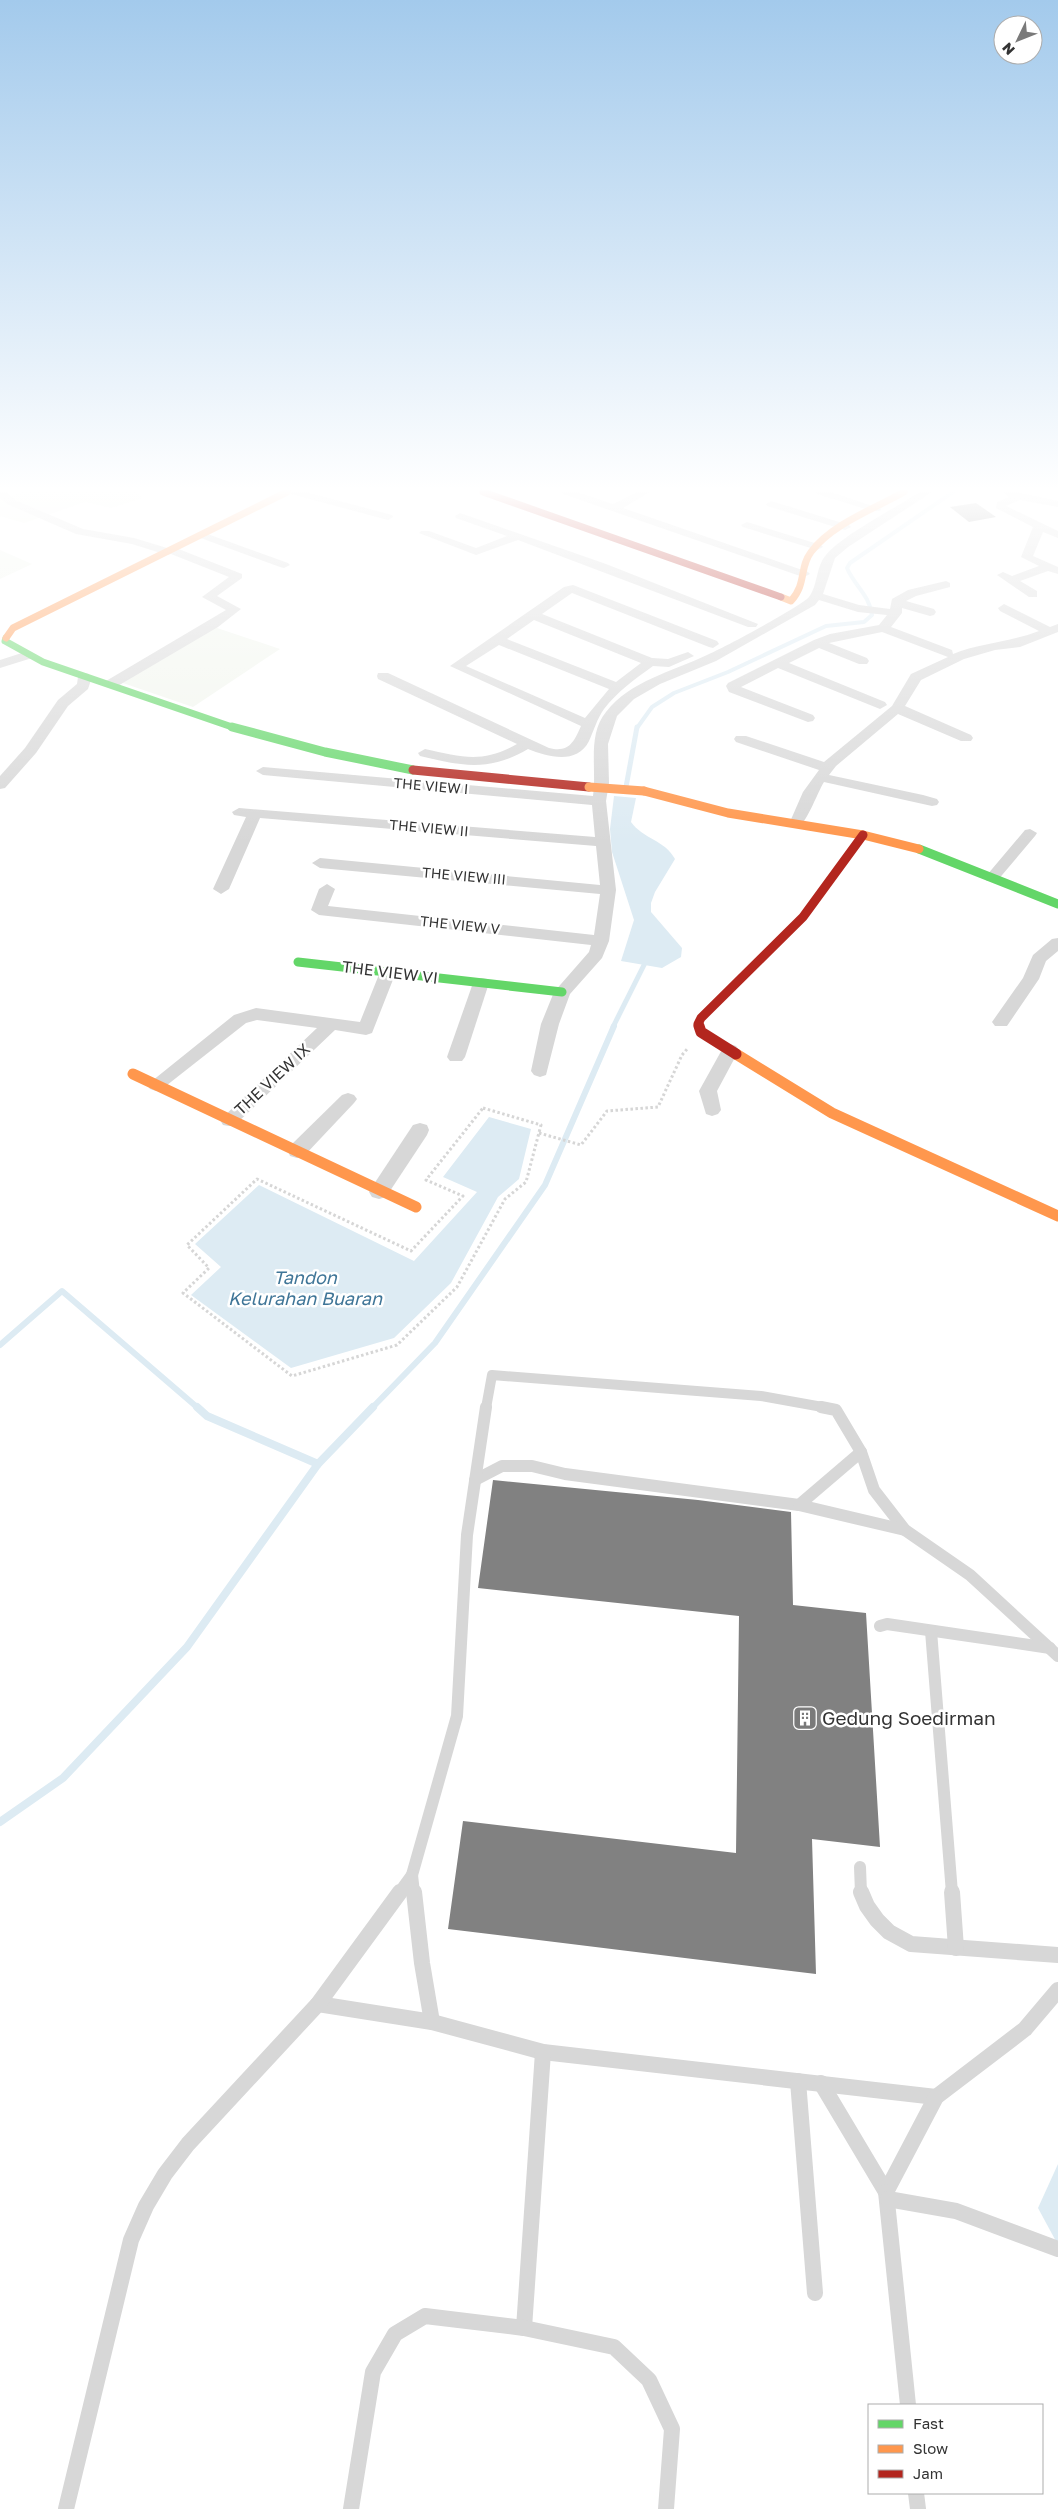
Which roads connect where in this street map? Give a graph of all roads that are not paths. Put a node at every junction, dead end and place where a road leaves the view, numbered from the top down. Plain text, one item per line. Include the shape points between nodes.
1 (51, 609) edge
2 (235, 609) edge
3 (541, 609) edge
4 (622, 609) edge
5 (712, 609) edge
6 (799, 609) edge
7 (893, 609) edge
8 (894, 609) edge
9 (1006, 609) edge
10 (930, 612) dead end
11 (533, 615) junction
12 (883, 628) junction
13 (1054, 630) edge
14 (498, 640) junction
15 (818, 643) junction
16 (713, 644) junction
17 (4, 647) edge
18 (948, 653) dead end
19 (28, 655) junction
20 (863, 661) dead end
21 (650, 662) junction
22 (0, 664) edge
23 (778, 664) junction
24 (635, 673) junction
25 (383, 676) dead end
26 (84, 677) junction
27 (655, 681) junction
28 (111, 684) junction
29 (616, 687) junction
30 (880, 705) dead end
31 (897, 708) junction
32 (808, 718) dead end
33 (588, 724) junction
34 (966, 738) dead end
35 (741, 739) dead end
36 (528, 744) junction
37 (426, 752) dead end
38 (263, 771) dead end
39 (824, 772) junction
40 (3, 778) edge
41 (599, 801) junction
42 (932, 802) dead end
43 (239, 812) dead end
44 (255, 813) junction
45 (796, 824) junction
46 (1030, 833) dead end
47 (863, 835) junction
48 (602, 842) junction
49 (320, 863) dead end
50 (992, 878) junction
51 (221, 889) dead end
52 (327, 889) dead end
53 (608, 890) junction
54 (1058, 904) edge
55 (601, 940) junction
56 (1058, 943) edge
57 (298, 962) dead end
58 (388, 972) junction
59 (481, 983) junction
60 (562, 992) junction
61 (1001, 1022) dead end
62 (331, 1025) junction
63 (730, 1050) junction
64 (456, 1056) dead end
65 (540, 1071) dead end
66 (133, 1074) dead end
67 (156, 1085) junction
68 (348, 1100) dead end
69 (712, 1110) dead end
70 (230, 1120) junction
71 (420, 1130) dead end
72 (297, 1151) junction
73 (379, 1192) junction
74 (416, 1207) dead end
75 (1058, 1216) edge
76 (861, 1452) junction
77 (475, 1480) junction
78 (799, 1505) junction
79 (906, 1530) junction
80 (880, 1626) dead end
81 (931, 1631) junction
82 (1054, 1652) edge
83 (860, 1867) dead end
84 (412, 1875) junction
85 (956, 1948) junction
86 (1058, 1955) edge
87 (1058, 1990) edge
88 (318, 2004) junction
89 (432, 2022) junction
90 (543, 2052) junction
91 (798, 2081) junction
92 (821, 2083) junction
93 (936, 2097) junction
94 (887, 2195) junction
95 (1058, 2249) edge
96 (815, 2293) dead end
97 (524, 2328) junction
98 (908, 2404) edge
99 (916, 2494) edge
100 (66, 2509) edge
101 (351, 2509) edge
102 (666, 2509) edge
103 (918, 2509) edge

1 - 17 street via 13,628
2 - 28 street
3 - 11 street
4 - 16 street
5 - 16 street via 752,624
6 - 27 street via 720,654
7 - 12 street
8 - 10 street
9 - 13 street
11 - 14 street
11 - 21 street
12 - 15 street
12 - 18 street
13 - 31 street via 1016,644 990,646 925,671 916,677
14 - 29 street
14 - 33 street via 456,666
15 - 20 street
15 - 23 street
16 - 21 street via 674,662
17 - 19 street
19 - 22 street
19 - 26 street
21 - 24 street
23 - 30 street
23 - 32 street via 733,687
24 - 27 street
24 - 29 street
25 - 36 street
26 - 28 street
26 - 40 street via 83,686 63,702 31,750
27 - 41 street via 620,704 605,726
28 - 45 street, bridge via 239,729 358,761 428,773 644,790 728,814
29 - 33 street
31 - 34 street
31 - 39 street
33 - 36 street via 582,744 563,754 552,754
35 - 39 street
36 - 37 street via 509,756 490,762 468,762
38 - 41 street, THE VIEW I
39 - 42 street via 856,787 901,792
39 - 45 street via 810,792
41 - 48 street
43 - 44 street, THE VIEW II
44 - 48 street, THE VIEW II
44 - 51 street
45 - 47 street
46 - 50 street
47 - 50 street via 915,848
47 - 63 street via 803,917 701,1018 698,1024 701,1032
48 - 53 street
49 - 53 street, THE VIEW III
50 - 54 street
52 - 55 street, THE VIEW V via 319,910
53 - 55 street
55 - 60 street via 596,954
56 - 61 street via 1039,959 1031,979
57 - 58 street, THE VIEW VI
58 - 59 street, THE VIEW VI
58 - 62 street, THE VIEW IX via 368,1027 362,1030
59 - 60 street, THE VIEW VI
59 - 64 street
60 - 65 street via 550,1024
62 - 67 street, THE VIEW IX via 248,1015
62 - 70 street, THE VIEW IX
63 - 69 street via 708,1091
63 - 75 street via 832,1113
66 - 67 street, THE VIEW IX
67 - 70 street, THE VIEW IX
68 - 72 street
70 - 72 street
71 - 73 street
72 - 73 street
73 - 74 street
76 - 77 lane via 838,1413 831,1409 761,1396 496,1374 490,1378
76 - 78 lane
76 - 79 lane via 874,1490
77 - 78 lane via 502,1466 532,1466 565,1474
77 - 84 lane via 467,1535 457,1716
78 - 79 lane
79 - 82 lane via 970,1575
80 - 81 lane via 887,1624
81 - 82 lane
81 - 85 lane
83 - 85 lane via 862,1898 888,1932 911,1944
84 - 88 lane
84 - 89 lane
85 - 86 lane
87 - 93 lane via 1025,2029
88 - 89 lane
88 - 100 lane via 179,2156 138,2218
89 - 90 lane
90 - 91 lane
90 - 97 lane
91 - 92 lane
91 - 96 lane
92 - 93 lane
92 - 94 lane
93 - 94 lane
94 - 95 lane via 956,2211
94 - 98 lane
97 - 101 lane via 425,2316 395,2334 373,2372
97 - 102 lane via 614,2347 650,2380 672,2429
99 - 103 lane

